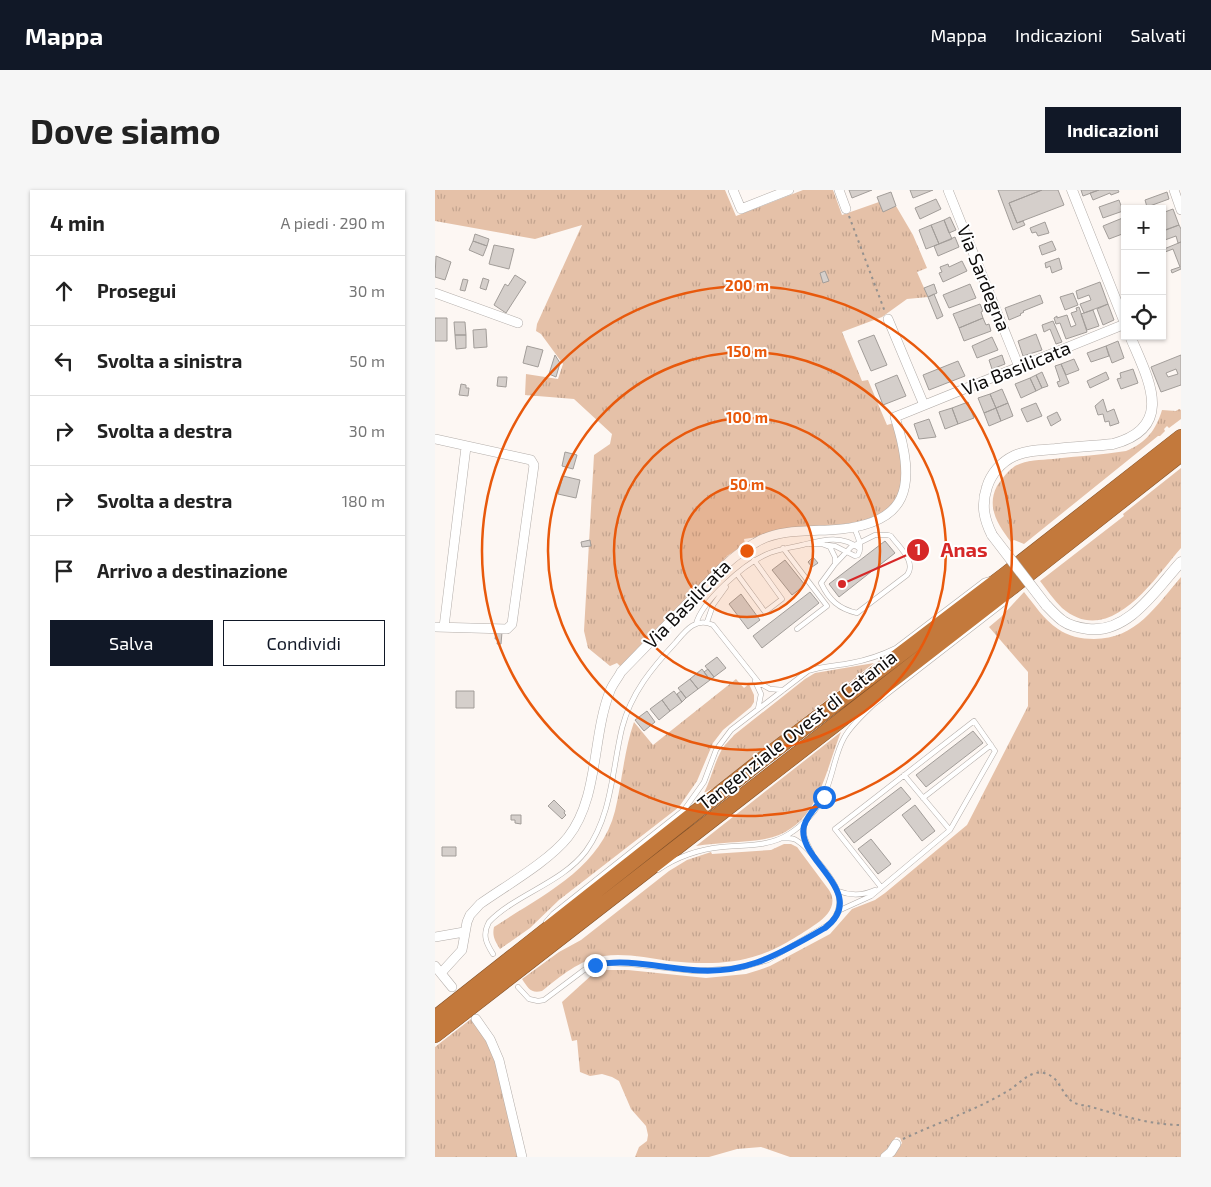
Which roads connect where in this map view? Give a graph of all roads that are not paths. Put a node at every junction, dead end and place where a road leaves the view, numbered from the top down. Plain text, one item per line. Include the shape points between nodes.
1 (733, 190) edge
2 (789, 190) edge
3 (839, 190) edge
4 (948, 190) edge
5 (1072, 190) edge
6 (1173, 190) edge
7 (846, 209) road end
8 (1181, 210) edge
9 (435, 294) edge
10 (1121, 313) edge
11 (888, 319) road end
12 (518, 323) dead end
13 (1121, 325) edge
14 (1132, 340) edge
15 (1019, 367) junction
16 (924, 405) junction
17 (1181, 437) edge
18 (435, 439) edge
19 (466, 447) junction
20 (1181, 454) edge
21 (854, 528) junction
22 (827, 544) junction
23 (857, 544) junction
24 (801, 545) junction
25 (783, 548) junction
26 (847, 552) junction
27 (754, 560) junction
28 (1181, 562) edge
29 (835, 564) junction
30 (737, 574) junction
31 (1011, 579) junction
32 (729, 582) junction
33 (707, 622) junction
34 (696, 624) junction
35 (439, 627) edge
36 (797, 629) dead end
37 (751, 673) junction
38 (784, 690) junction
39 (758, 710) junction
40 (991, 745) junction
41 (905, 775) junction
42 (923, 798) junction
43 (808, 817) junction
44 (950, 830) junction
45 (780, 839) junction
46 (818, 863) junction
47 (654, 874) dead end
48 (881, 887) junction
49 (838, 891) junction
50 (838, 911) junction
51 (465, 932) junction
52 (572, 936) dead end
53 (435, 937) edge
54 (493, 954) dead end
55 (528, 954) junction
56 (438, 969) edge
57 (452, 987) dead end
58 (518, 987) dead end
59 (435, 1018) edge
60 (476, 1019) dead end
61 (435, 1035) edge
62 (896, 1144) road end
63 (522, 1157) edge
64 (885, 1157) edge

1 - 2 street via 741,209
3 - 7 street
4 - 15 street, Via Sardegna
5 - 10 street
6 - 8 street
9 - 12 street
11 - 16 street
13 - 15 street, Via Basilicata
14 - 28 street, bridge via 1153,396 1151,412 1141,430 1125,441 1113,444 1014,456 993,474 985,492 986,522 992,535 1046,605 1063,622 1081,628 1096,630 1115,626 1134,614
15 - 16 street, Via Basilicata
16 - 21 street, Via Basilicata via 895,417 906,460 901,499 891,511
17 - 31 highway, Tangenziale Ovest di Catania
18 - 19 street
19 - 35 street
19 - 35 street via 531,460 534,466 512,624 507,630
20 - 31 highway, Tangenziale Ovest di Catania
21 - 23 lane
21 - 51 street, Via Basilicata via 787,532 757,541 732,558 621,672 610,690 603,713 587,798 579,819 557,850 481,904 470,915
22 - 24 lane
22 - 26 lane
22 - 29 lane via 833,551
23 - 24 lane via 835,539
23 - 26 lane
23 - 26 lane via 860,549 858,555
23 - 29 lane via 875,535 888,535 909,561 910,571 857,613 841,608 821,583
24 - 25 lane
25 - 27 lane
25 - 36 lane via 827,606
26 - 29 lane
27 - 30 lane
27 - 30 lane via 782,599 765,612
30 - 32 lane
31 - 38 lane via 984,581 889,652 865,660 813,669
31 - 43 lane via 1003,604 874,704 857,721 836,755 824,797
31 - 55 highway, Tangenziale Ovest di Catania
32 - 33 lane via 713,605
32 - 34 lane via 701,610
33 - 34 lane
33 - 37 lane via 713,625
34 - 54 lane via 690,626 652,667 631,704 603,818 592,842 569,868 489,922 485,928 485,940
37 - 38 lane via 770,689
37 - 39 lane via 761,694
38 - 39 lane
39 - 55 lane via 723,739 704,782 684,810 553,914
40 - 41 lane via 974,721
40 - 42 lane
40 - 44 lane via 995,750
41 - 42 lane
41 - 48 lane via 835,829
42 - 44 lane
43 - 45 lane
43 - 46 lane via 804,825 805,838
44 - 48 lane
45 - 46 lane via 794,839
45 - 47 lane via 763,844 707,849 676,860
46 - 49 lane
48 - 49 lane via 863,895
48 - 50 lane via 868,898
49 - 50 lane
50 - 58 lane via 825,928 753,965 704,971 606,963 584,970 544,1000 538,1001 529,999
51 - 53 street
51 - 56 street, Via Basilicata via 462,950
52 - 55 lane
55 - 59 highway, Tangenziale Ovest di Catania
55 - 61 highway, Tangenziale Ovest di Catania
56 - 57 street
60 - 63 street via 499,1060
62 - 64 street

